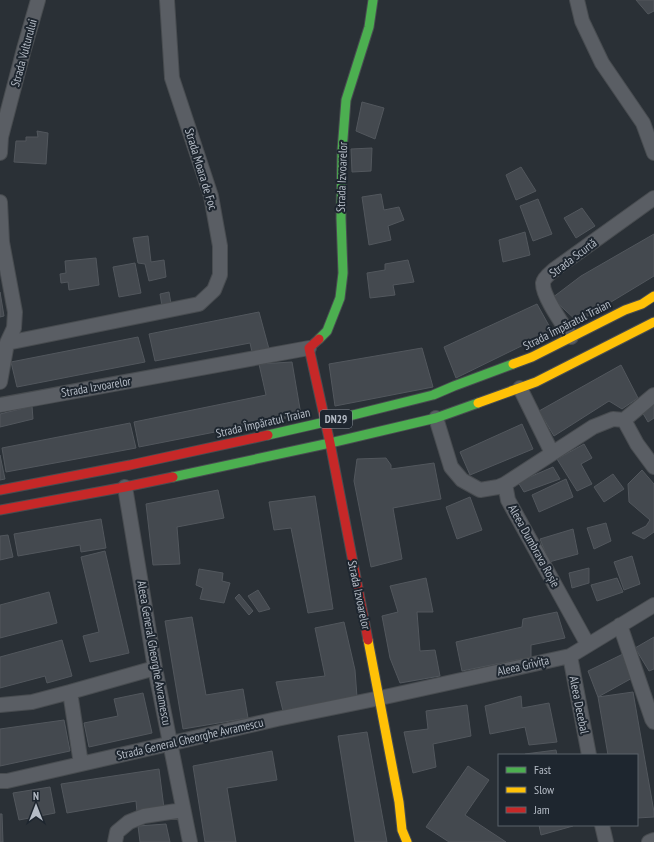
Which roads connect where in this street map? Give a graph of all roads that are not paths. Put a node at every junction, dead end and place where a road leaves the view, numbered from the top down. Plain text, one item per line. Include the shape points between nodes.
1 (38, 0) edge
2 (167, 0) edge
3 (373, 0) edge
4 (576, 0) edge
5 (0, 153) edge
6 (654, 153) edge
7 (654, 198) edge
8 (0, 202) edge
9 (654, 296) edge
10 (642, 304) junction
11 (654, 322) edge
12 (571, 337) junction
13 (7, 343) junction
14 (309, 348) junction
15 (0, 382) edge
16 (520, 388) junction
17 (654, 395) edge
18 (0, 405) edge
19 (436, 418) junction
20 (624, 420) junction
21 (325, 422) junction
22 (330, 443) junction
23 (552, 453) junction
24 (654, 467) edge
25 (505, 484) junction
26 (125, 487) junction
27 (0, 490) edge
28 (0, 510) edge
29 (654, 605) edge
30 (620, 625) junction
31 (588, 645) junction
32 (570, 656) junction
33 (155, 668) junction
34 (70, 692) junction
35 (380, 698) junction
36 (0, 705) edge
37 (654, 722) edge
38 (170, 743) junction
39 (589, 754) edge
40 (81, 764) junction
41 (0, 781) edge
42 (183, 810) junction
43 (602, 826) edge
44 (654, 840) edge
45 (115, 842) edge
46 (190, 842) edge
47 (407, 842) edge
48 (606, 842) edge
49 (649, 842) edge

1 - 5 street, Strada Vulturului via 1,137
2 - 13 street, Strada Moara de Foc via 172,78 211,196 220,246 220,275 214,290 199,304
3 - 14 main road, Strada Izvoarelor via 369,27 346,100 342,151 343,273 340,298 327,331
4 - 6 street via 582,21 602,63 643,123
7 - 12 street, Strada Scurtă via 546,277 543,283 546,296
8 - 13 street via 2,242 15,312 14,328
9 - 10 main road, Strada Împăratul Traian / DN29
10 - 11 street
10 - 12 main road, Strada Împăratul Traian / DN29
11 - 16 main road, DN29
12 - 21 main road, Strada Împăratul Traian / DN29 via 532,358 433,395
13 - 15 street
14 - 18 street, Strada Izvoarelor
14 - 21 main road, Strada Izvoarelor
16 - 19 main road, DN29
16 - 23 street
17 - 20 street
19 - 22 main road, DN29
19 - 25 street via 451,467 462,480 480,490
20 - 23 street via 613,419 593,428
20 - 24 street
21 - 22 main road, Strada Izvoarelor
21 - 27 main road, Strada Împăratul Traian / DN29 via 130,465
22 - 26 main road, DN29
22 - 35 main road, Strada Izvoarelor
23 - 25 street
25 - 31 street, Aleea Dumbrava Roșie via 508,500
26 - 28 main road, DN29
26 - 33 street, Aleea General Gheorghe Avramescu
29 - 30 street, Aleea Grivița
30 - 31 street, Aleea Grivița
30 - 37 street
31 - 32 street, Aleea Grivița
32 - 35 street, Aleea Grivița
32 - 39 street, Aleea Decebal
33 - 34 street
33 - 38 street, Aleea General Gheorghe Avramescu
34 - 36 street via 32,702
34 - 40 street
35 - 38 street, Strada General Gheorghe Avramescu
35 - 47 main road, Strada Izvoarelor via 402,830
38 - 40 street, Strada General Gheorghe Avramescu
38 - 42 street, Aleea General Gheorghe Avramescu
40 - 41 street, Strada General Gheorghe Avramescu
42 - 45 street via 144,816 129,822 117,832
42 - 46 street, Aleea General Gheorghe Avramescu
43 - 48 street
44 - 49 street

